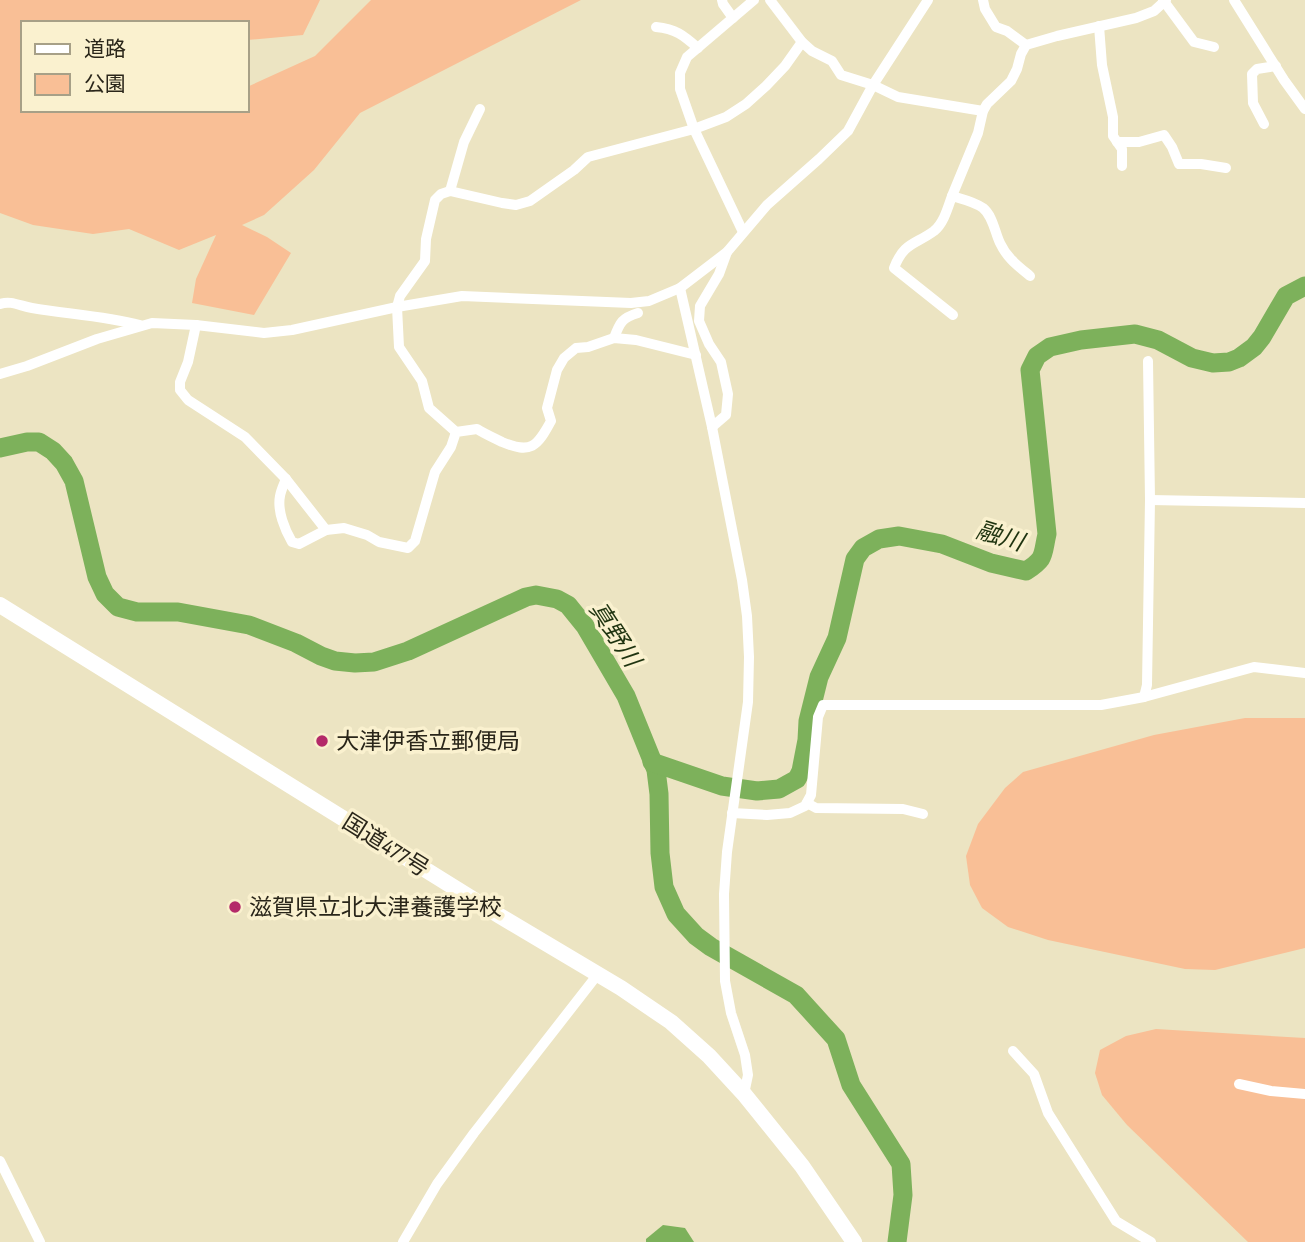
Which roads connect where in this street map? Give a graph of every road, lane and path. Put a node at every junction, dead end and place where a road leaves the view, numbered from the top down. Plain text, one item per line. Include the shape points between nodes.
1 (722, 0) edge
2 (754, 0) edge
3 (770, 0) edge
4 (928, 0) edge
5 (983, 0) edge
6 (1165, 0) edge
7 (1234, 0) edge
8 (733, 18) junction
9 (1099, 26) junction
10 (656, 27) dead end
11 (802, 42) junction
12 (1026, 45) junction
13 (1214, 47) dead end
14 (698, 48) junction
15 (1276, 66) junction
16 (873, 85) junction
17 (480, 109) dead end
18 (1305, 109) edge
19 (983, 111) junction
20 (1264, 124) dead end
21 (694, 129) junction
22 (1117, 142) junction
23 (1122, 166) dead end
24 (1226, 168) dead end
25 (450, 191) junction
26 (952, 196) junction
27 (743, 232) junction
28 (727, 252) junction
29 (1030, 276) dead end
30 (680, 288) junction
31 (0, 304) edge
32 (397, 307) junction
33 (638, 313) dead end
34 (953, 315) dead end
35 (196, 325) junction
36 (143, 326) junction
37 (614, 338) junction
38 (696, 355) junction
39 (1148, 361) dead end
40 (0, 374) edge
41 (712, 427) junction
42 (456, 432) junction
43 (286, 479) junction
44 (1150, 500) junction
45 (1305, 503) edge
46 (326, 530) junction
47 (0, 605) edge
48 (1305, 673) edge
49 (1144, 697) junction
50 (807, 803) junction
51 (732, 813) junction
52 (923, 814) dead end
53 (598, 974) junction
54 (1013, 1051) dead end
55 (1239, 1084) dead end
56 (744, 1094) junction
57 (1305, 1094) edge
58 (0, 1161) edge
59 (40, 1242) edge
60 (402, 1242) edge
61 (854, 1242) edge
62 (1151, 1242) edge

1 - 8 street
2 - 8 street
3 - 11 street
4 - 16 street
5 - 12 street via 996,27
6 - 9 street via 1154,11
6 - 13 street via 1194,42
7 - 15 street
8 - 14 street
9 - 12 street
9 - 22 street
10 - 14 street via 682,34
11 - 16 street via 832,61 841,75
11 - 21 street via 746,104
12 - 19 street via 1011,81
14 - 21 street via 687,57 680,73 680,89
15 - 18 street
15 - 20 street via 1252,74 1253,103
16 - 19 street via 898,97
16 - 27 street via 848,131
17 - 25 street via 464,142
19 - 26 street
21 - 25 street via 588,157 530,201 516,205
21 - 27 street
22 - 23 street
22 - 24 street via 1164,135 1179,164
25 - 32 street via 435,200 425,261
26 - 29 street via 984,209 1010,260
26 - 34 street via 935,230 906,248 894,268
27 - 28 street
28 - 30 street
28 - 41 street via 700,306 699,321 721,362 728,394 726,415
30 - 32 street via 631,303 462,296
30 - 38 street
31 - 36 street via 8,301
32 - 35 street via 264,333
32 - 42 street via 399,347 422,381 429,408
33 - 37 street via 620,323
35 - 36 street
35 - 43 street via 180,390 245,437
36 - 40 street
37 - 38 street
37 - 42 street via 576,348 564,358 547,408 551,421 535,444 526,449 477,429
38 - 41 street
39 - 44 street
41 - 51 street via 742,580 749,657 748,702
42 - 46 street via 435,472 415,541 408,548 344,528
43 - 46 street
43 - 46 street via 280,510 292,542 299,544
44 - 45 street
44 - 49 street
47 - 53 highway, 国道477号
48 - 49 street via 1254,667
49 - 50 street via 1101,705 823,705
50 - 51 street via 790,813
50 - 52 street via 816,808 903,809
51 - 56 street via 724,894 725,981 745,1055 748,1075
53 - 56 highway, 国道477号 via 671,1022
53 - 60 street via 459,1153
54 - 62 street via 1034,1074 1048,1113 1116,1221
55 - 57 street
56 - 61 highway, 国道477号 via 802,1166
58 - 59 street

